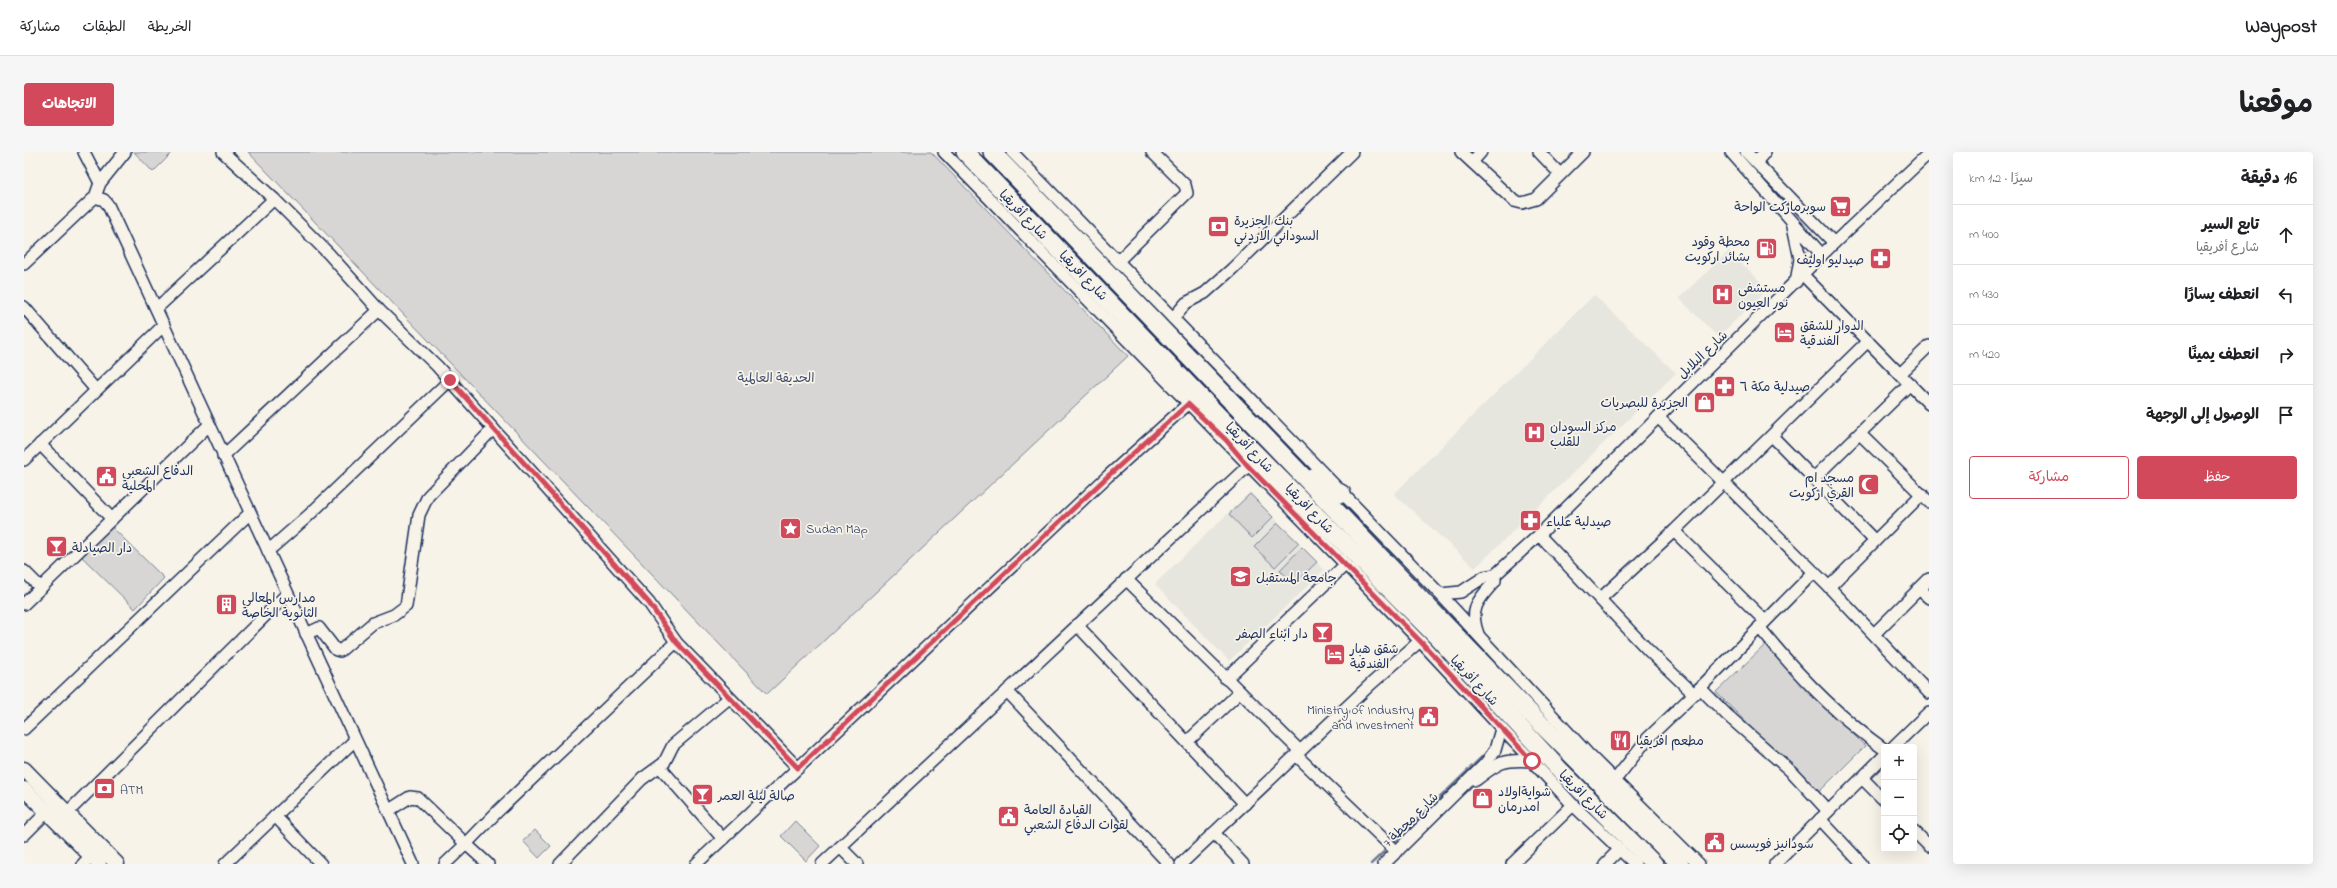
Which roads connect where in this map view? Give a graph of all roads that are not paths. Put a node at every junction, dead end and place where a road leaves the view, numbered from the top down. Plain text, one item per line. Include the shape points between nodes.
1 (84, 152) edge
2 (125, 152) edge
3 (223, 152) edge
4 (944, 152) edge
5 (965, 152) edge
6 (992, 152) edge
7 (1012, 152) edge
8 (1152, 152) edge
9 (1352, 152) edge
10 (1461, 152) edge
11 (1481, 152) edge
12 (1539, 152) edge
13 (1583, 152) edge
14 (1731, 152) edge
15 (1746, 152) edge
16 (1765, 152) edge
17 (1929, 154) edge
18 (1472, 162) junction
19 (1756, 162) junction
20 (1560, 174) junction
21 (100, 183) junction
22 (96, 197) junction
23 (274, 198) junction
24 (1791, 219) junction
25 (1834, 243) junction
26 (1085, 249) junction
27 (1822, 255) junction
28 (24, 264) edge
29 (1113, 267) junction
30 (1079, 270) junction
31 (1800, 279) junction
32 (1095, 288) junction
33 (24, 307) edge
34 (157, 308) junction
35 (379, 310) junction
36 (1173, 318) junction
37 (164, 325) junction
38 (1868, 341) junction
39 (1929, 346) edge
40 (1900, 374) junction
41 (450, 380) junction
42 (1910, 384) junction
43 (96, 390) junction
44 (1188, 404) junction
45 (1929, 404) edge
46 (1658, 417) junction
47 (209, 425) junction
48 (493, 429) junction
49 (1860, 434) junction
50 (1229, 435) junction
51 (1772, 436) junction
52 (40, 444) junction
53 (223, 456) junction
54 (24, 460) edge
55 (1248, 466) junction
56 (1298, 471) junction
57 (1814, 478) junction
58 (1724, 481) junction
59 (1342, 494) junction
60 (1925, 498) edge
61 (250, 513) junction
62 (112, 519) junction
63 (1674, 531) junction
64 (1539, 535) junction
65 (1875, 541) junction
66 (268, 551) junction
67 (1345, 564) junction
68 (24, 571) edge
69 (1814, 572) junction
70 (1495, 575) junction
71 (1126, 579) junction
72 (1929, 579) edge
73 (1829, 587) junction
74 (41, 588) junction
75 (1920, 589) junction
76 (287, 594) junction
77 (1440, 594) junction
78 (1929, 598) edge
79 (1600, 599) junction
80 (24, 604) edge
81 (1762, 624) junction
82 (1077, 625) junction
83 (306, 634) junction
84 (1874, 634) junction
85 (1480, 638) junction
86 (1420, 641) junction
87 (676, 642) junction
88 (1226, 679) junction
89 (1007, 691) junction
90 (1697, 691) junction
91 (1240, 692) junction
92 (1929, 693) edge
93 (729, 698) junction
94 (1929, 712) edge
95 (24, 729) edge
96 (1501, 729) junction
97 (355, 740) junction
98 (1188, 742) junction
99 (1896, 744) edge
100 (1881, 747) edge
101 (1298, 753) junction
102 (1881, 759) edge
103 (1532, 761) junction
104 (660, 767) junction
105 (798, 768) junction
106 (24, 769) edge
107 (1862, 778) junction
108 (1615, 780) junction
109 (24, 789) edge
110 (1454, 795) junction
111 (1881, 797) edge
112 (1245, 804) junction
113 (1573, 805) junction
114 (388, 811) junction
115 (47, 812) junction
116 (67, 813) junction
117 (1824, 815) junction
118 (275, 816) junction
119 (1214, 833) junction
120 (1917, 834) edge
121 (24, 835) edge
122 (723, 839) junction
123 (466, 844) junction
124 (1929, 846) edge
125 (840, 847) junction
126 (1620, 849) junction
127 (1397, 852) junction
128 (91, 861) edge
129 (117, 864) edge
130 (225, 864) edge
131 (321, 864) edge
132 (413, 864) edge
133 (445, 864) edge
134 (488, 864) edge
135 (560, 864) edge
136 (696, 864) edge
137 (822, 864) edge
138 (857, 864) edge
139 (1169, 864) edge
140 (1181, 864) edge
141 (1243, 864) edge
142 (1384, 864) edge
143 (1512, 864) edge
144 (1605, 864) edge
145 (1635, 864) edge
146 (1654, 864) edge
147 (1680, 864) edge
148 (1699, 864) edge
149 (1775, 864) edge
150 (1862, 864) edge

1 - 21 street
2 - 21 street
3 - 23 street
4 - 44 street, شارع أفريقيا
5 - 30 highway, شارع افريقيا
6 - 26 highway, شارع افريقيا
7 - 29 street
8 - 29 street via 1185,185 1187,193
9 - 36 street via 1232,269 1205,292 1186,303
10 - 18 street
11 - 18 street
12 - 20 street
13 - 20 street
14 - 24 street
15 - 19 street
16 - 19 street
17 - 25 street, شارع البلابل
18 - 20 street via 1514,201 1522,203 1536,199
19 - 25 street
21 - 22 street
22 - 28 street
22 - 34 street via 108,205
23 - 34 street
23 - 35 street
24 - 27 street
24 - 31 street via 1800,259
25 - 27 street, شارع البلابل
26 - 29 highway, شارع افريقيا
26 - 30 highway
27 - 31 street, شارع البلابل
29 - 32 highway
29 - 36 street
29 - 56 highway, شارع افريقيا
30 - 32 highway, شارع افريقيا
31 - 38 street
31 - 46 street, شارع البلابل
32 - 50 highway, شارع افريقيا
33 - 43 street
34 - 37 street
35 - 41 street
35 - 53 street
36 - 59 street
37 - 43 street
37 - 47 street
38 - 40 street
38 - 51 street
39 - 40 street
40 - 42 street
41 - 48 street
41 - 66 street
42 - 45 street
42 - 49 street
43 - 52 street
44 - 50 street, شارع أفريقيا
44 - 105 street
46 - 58 street
46 - 64 street, شارع البلابل
47 - 53 street
47 - 62 street
48 - 83 street via 428,496 424,504 419,515 406,606 394,615 373,623 340,651 336,650 319,628
48 - 87 street via 649,603
49 - 57 street
49 - 60 street
50 - 55 street, شارع أفريقيا
50 - 146 highway, شارع افريقيا via 1437,637 1560,770
51 - 57 street
51 - 58 street
52 - 54 street
52 - 62 street
53 - 61 street
55 - 67 street, شارع أفريقيا
55 - 71 street
56 - 59 highway
56 - 147 highway, شارع افريقيا via 1535,718
57 - 65 street
58 - 63 street
58 - 69 street
59 - 77 street
60 - 65 street
61 - 66 street
61 - 95 street
62 - 74 street
63 - 79 street
63 - 81 street
64 - 70 street, شارع البلابل
64 - 79 street
65 - 73 street
66 - 76 street
67 - 86 street, شارع أفريقيا
67 - 88 street
68 - 74 street
69 - 73 street
69 - 81 street
70 - 77 street, شارع البلابل via 1484,577 1461,592
70 - 85 street, شارع البلابل via 1495,581 1481,596 1475,610 1475,622
71 - 82 street
71 - 88 street
72 - 75 street
73 - 84 street
74 - 80 street
75 - 78 street
75 - 84 street
76 - 83 street
76 - 116 street
77 - 85 street
79 - 90 street
81 - 90 street
81 - 100 street via 1794,668 1843,718
82 - 89 street
82 - 98 street
83 - 97 street
84 - 92 street
85 - 108 street
86 - 96 street, شارع أفريقيا
86 - 101 street
87 - 93 street
87 - 123 street
88 - 91 street
89 - 125 street
89 - 139 street
90 - 108 street via 1648,738
90 - 117 street via 1793,773
91 - 98 street
91 - 101 street
93 - 104 street via 673,745
93 - 105 street
94 - 99 street
96 - 103 street, شارع أفريقيا
96 - 110 street via 1493,754
97 - 114 street
97 - 118 street
98 - 112 street
101 - 112 street
101 - 127 street
102 - 107 street
103 - 110 street via 1510,759
103 - 113 street, شارع أفريقيا
104 - 122 street
104 - 135 street via 642,779
105 - 122 street
106 - 116 main road
107 - 111 street
107 - 117 street
108 - 148 street
109 - 115 main road
110 - 127 street, شارع محطة 7
112 - 119 street
113 - 126 street, شارع أفريقيا
113 - 143 street
114 - 123 street via 410,798 418,798
114 - 132 street
115 - 121 street
115 - 128 main road
116 - 129 main road
117 - 149 street
117 - 150 street
118 - 130 street
118 - 131 street
119 - 140 street
119 - 141 street
120 - 124 street
122 - 136 street
123 - 133 street
123 - 134 street
125 - 137 street
125 - 138 street
126 - 144 street
126 - 145 street, شارع أفريقيا
127 - 142 street, شارع محطة 7

